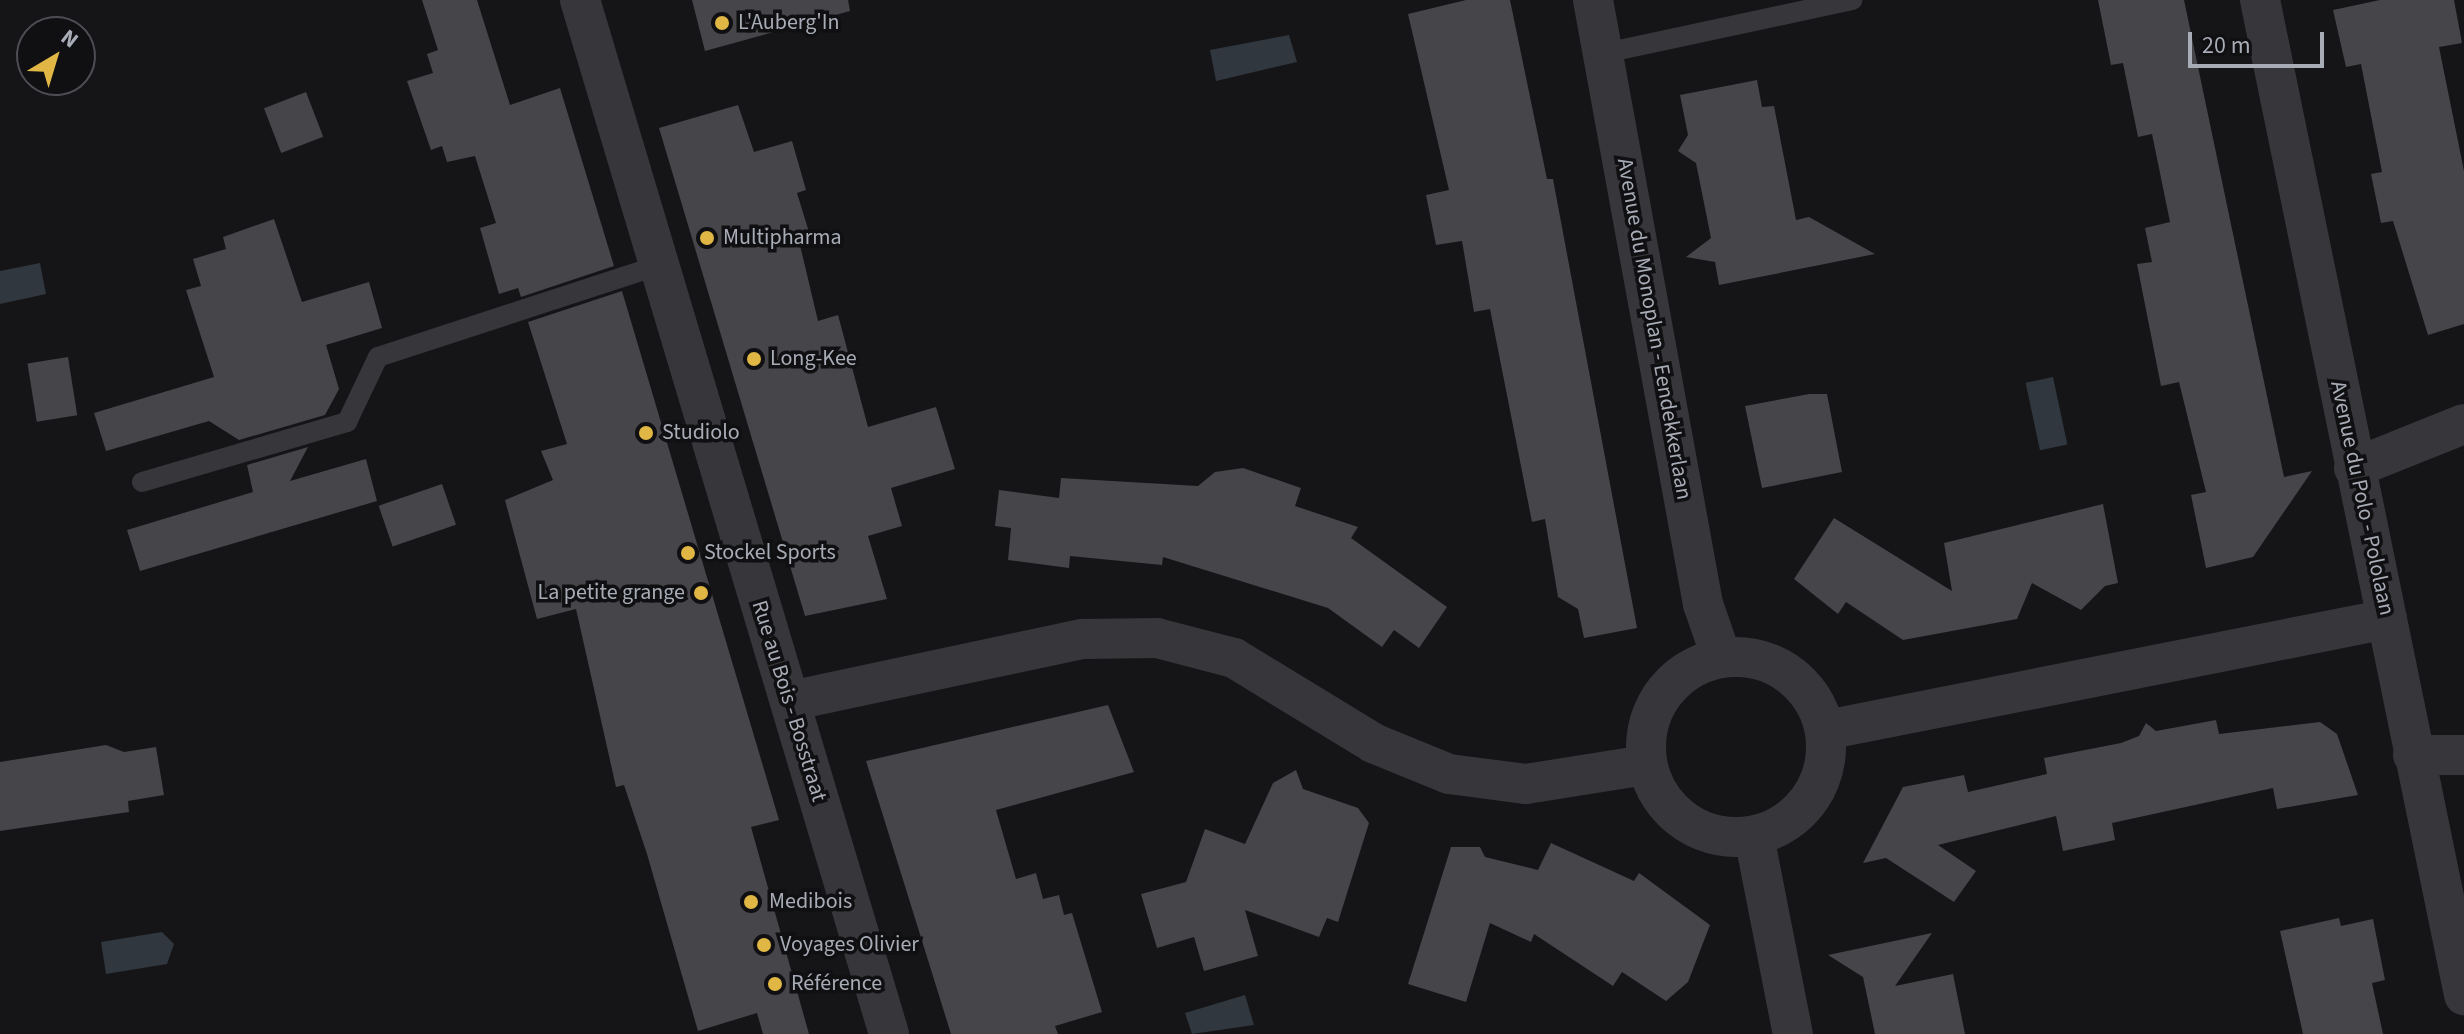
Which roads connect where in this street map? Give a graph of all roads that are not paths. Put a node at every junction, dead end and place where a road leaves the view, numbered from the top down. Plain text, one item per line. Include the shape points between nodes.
1 (580, 0) edge
2 (1593, 0) edge
3 (1852, 0) edge
4 (2260, 0) edge
5 (1605, 53) junction
6 (656, 266) junction
7 (2464, 424) edge
8 (2354, 468) junction
9 (142, 482) dead end
10 (2387, 619) junction
11 (1721, 656) junction
12 (790, 701) junction
13 (1826, 730) junction
14 (2413, 755) junction
15 (2464, 755) edge
16 (1646, 765) junction
17 (1754, 836) junction
18 (2464, 995) edge
19 (889, 1034) edge
20 (1793, 1034) edge

1 - 6 street, Rue au Bois - Bosstraat
2 - 5 street, Avenue du Monoplan - Eendekkerlaan
3 - 5 lane
4 - 8 street, Avenue du Polo - Pololaan
5 - 11 street, Avenue du Monoplan - Eendekkerlaan via 1703,604
6 - 9 lane via 378,357 347,422
6 - 12 street, Rue au Bois - Bosstraat
7 - 8 street
8 - 10 street, Avenue du Polo - Pololaan
10 - 13 street
10 - 14 street, Avenue du Polo - Pololaan
11 - 13 street via 1754,657 1783,669 1812,695
11 - 16 street via 1667,686 1647,725
12 - 16 street via 1082,639 1157,638 1234,658 1373,743 1449,774 1526,784
12 - 19 street, Rue au Bois - Bosstraat
13 - 17 street via 1819,785 1781,826
14 - 15 street
14 - 18 street, Avenue du Polo - Pololaan
16 - 17 street via 1667,807 1695,828
17 - 20 street

